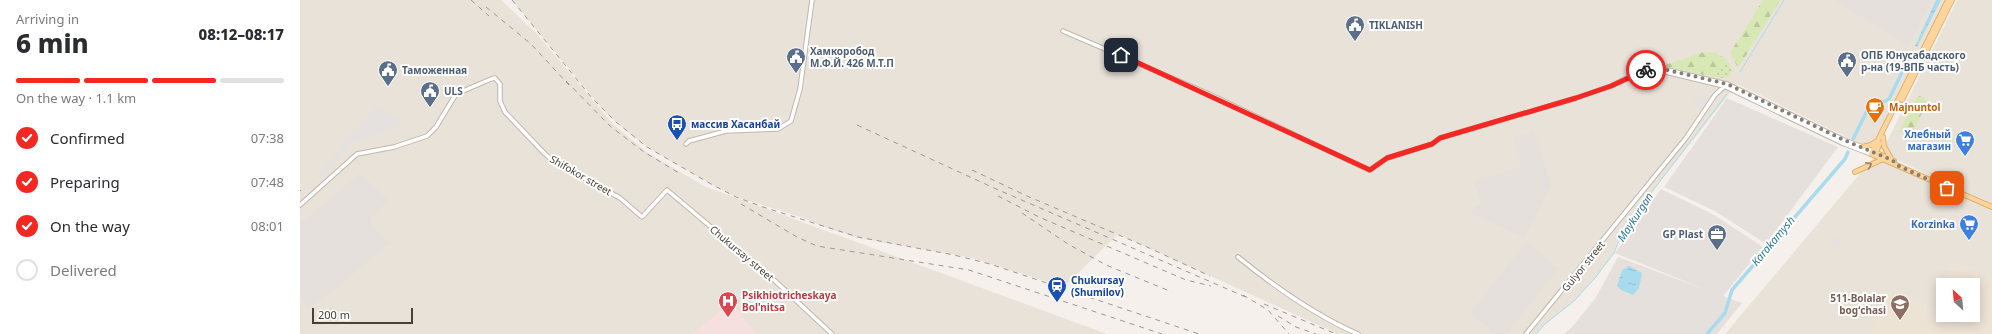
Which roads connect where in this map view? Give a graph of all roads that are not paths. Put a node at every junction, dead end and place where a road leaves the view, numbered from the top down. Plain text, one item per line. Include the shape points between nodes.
1 (812, 0) edge
2 (1948, 0) edge
3 (1952, 0) edge
4 (1063, 31) dead end
5 (1725, 85) junction
6 (1882, 137) junction
7 (686, 144) dead end
8 (1860, 148) junction
9 (1873, 153) junction
10 (1883, 159) junction
11 (1892, 160) junction
12 (1899, 166) junction
13 (1855, 172) dead end
14 (667, 190) joint
15 (300, 205) edge
16 (1992, 207) edge
17 (1238, 257) dead end
18 (832, 334) edge
19 (1358, 334) edge
20 (1526, 334) edge

1 - 7 street via 800,89 793,116 778,129 726,131
2 - 6 main road
3 - 6 main road
4 - 5 street via 1128,58 1370,170 1387,158 1432,144 1440,138 1576,98 1647,70 1663,69
5 - 8 street
5 - 20 street, Gulyor street via 1715,95 1686,138
6 - 8 main road via 1871,145
6 - 9 main road
6 - 11 main road
8 - 9 street
9 - 10 main road
9 - 11 main road
10 - 12 main road
13 -> 10 main road
11 - 12 main road
12 - 16 main road
14 - 15 street, Shifokor street via 642,217 620,198 552,160 505,112 500,102 498,80 493,78 459,92 435,129 427,136 394,147 358,153
14 - 18 street, Chukursay street via 773,279
17 - 19 street via 1291,297 1336,325

